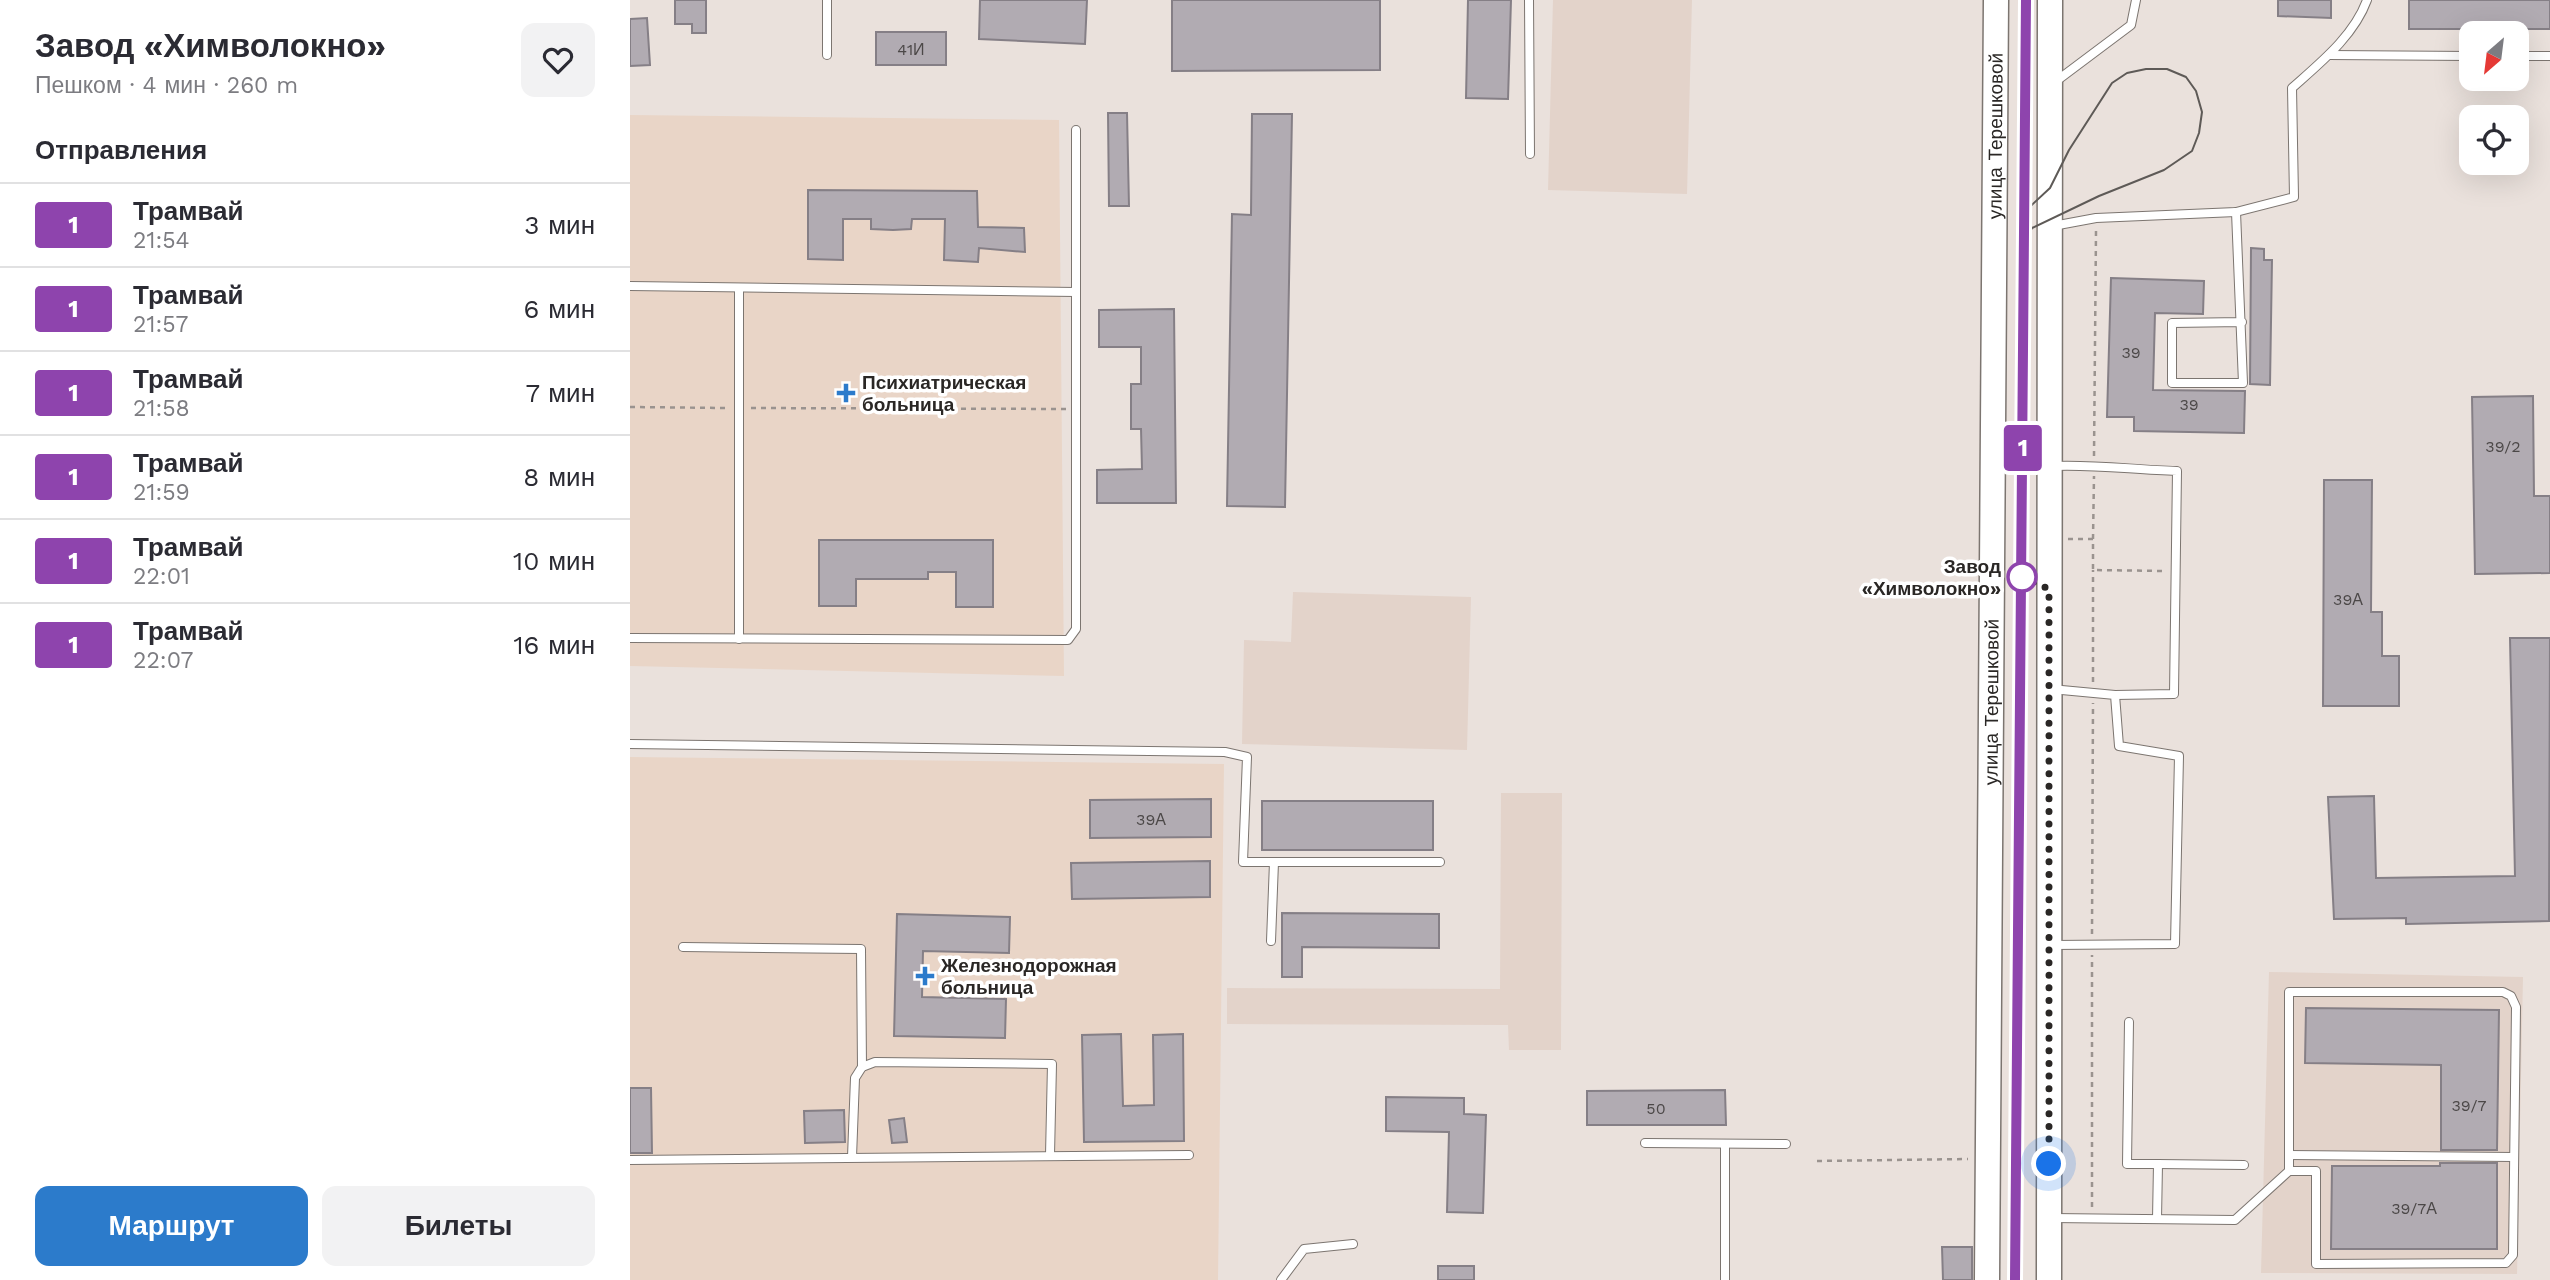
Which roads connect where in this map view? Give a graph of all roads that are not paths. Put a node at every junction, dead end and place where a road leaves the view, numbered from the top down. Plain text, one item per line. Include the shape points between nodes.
1 (827, 0) edge
2 (1529, 0) edge
3 (1996, 0) edge
4 (2050, 0) edge
5 (2136, 0) edge
6 (2367, 0) edge
7 (827, 55) dead end
8 (2329, 55) junction
9 (2459, 56) edge
10 (2529, 56) edge
11 (2550, 56) edge
12 (2049, 85) junction
13 (1076, 130) dead end
14 (1530, 154) dead end
15 (2236, 212) junction
16 (2049, 227) junction
17 (630, 286) edge
18 (739, 288) junction
19 (1076, 292) junction
20 (2242, 322) junction
21 (2049, 466) junction
22 (630, 638) edge
23 (739, 639) junction
24 (2049, 689) junction
25 (2115, 695) junction
26 (630, 744) edge
27 (1274, 862) junction
28 (1440, 862) dead end
29 (1270, 941) dead end
30 (2049, 945) junction
31 (683, 947) dead end
32 (2129, 1022) dead end
33 (862, 1066) junction
34 (1645, 1143) dead end
35 (1725, 1144) junction
36 (1786, 1144) dead end
37 (1050, 1155) junction
38 (1189, 1155) dead end
39 (2289, 1155) junction
40 (852, 1157) junction
41 (2514, 1157) junction
42 (630, 1160) edge
43 (2158, 1164) junction
44 (2244, 1165) dead end
45 (2289, 1171) junction
46 (2049, 1218) junction
47 (2157, 1219) junction
48 (1353, 1244) dead end
49 (1281, 1280) edge
50 (1725, 1280) edge
51 (1987, 1280) edge
52 (2049, 1280) edge

1 - 7 lane
2 - 14 lane
3 - 51 main road, улица Терешковой
4 - 12 main road
5 - 12 lane via 2132,25
6 - 8 lane via 2361,17
8 - 9 lane
8 - 15 lane via 2292,88 2294,197
10 - 11 lane
12 - 16 main road
13 - 19 lane
15 - 16 lane via 2096,218
15 - 20 lane
16 - 21 main road
17 - 18 lane
18 - 19 lane
18 - 23 lane
19 - 23 lane via 1076,629 1068,640
20 - 20 lane via 2242,383 2172,383 2172,323
21 - 24 main road
21 - 25 lane via 2094,464 2178,471 2174,694
22 - 23 lane
24 - 25 lane
24 - 30 main road
25 - 30 lane via 2119,746 2179,756 2175,944
26 - 27 lane via 1225,752 1247,757 1243,862
27 - 28 lane
27 - 29 lane
30 - 46 main road
31 - 33 lane via 861,949
32 - 43 lane via 2127,1164
33 - 37 lane via 875,1062 1052,1064
33 - 40 lane via 855,1078
34 - 35 lane
35 - 36 lane
35 - 50 lane
37 - 38 lane
37 - 40 lane
39 - 41 lane
39 - 41 lane via 2289,992 2490,992 2511,996 2516,1007
39 - 45 lane
40 - 42 lane
41 - 45 lane via 2513,1255 2501,1264 2316,1264 2316,1171
43 - 44 lane
43 - 47 lane
45 - 47 lane via 2235,1220
46 - 47 lane
46 - 52 main road
48 - 49 lane via 1304,1249

